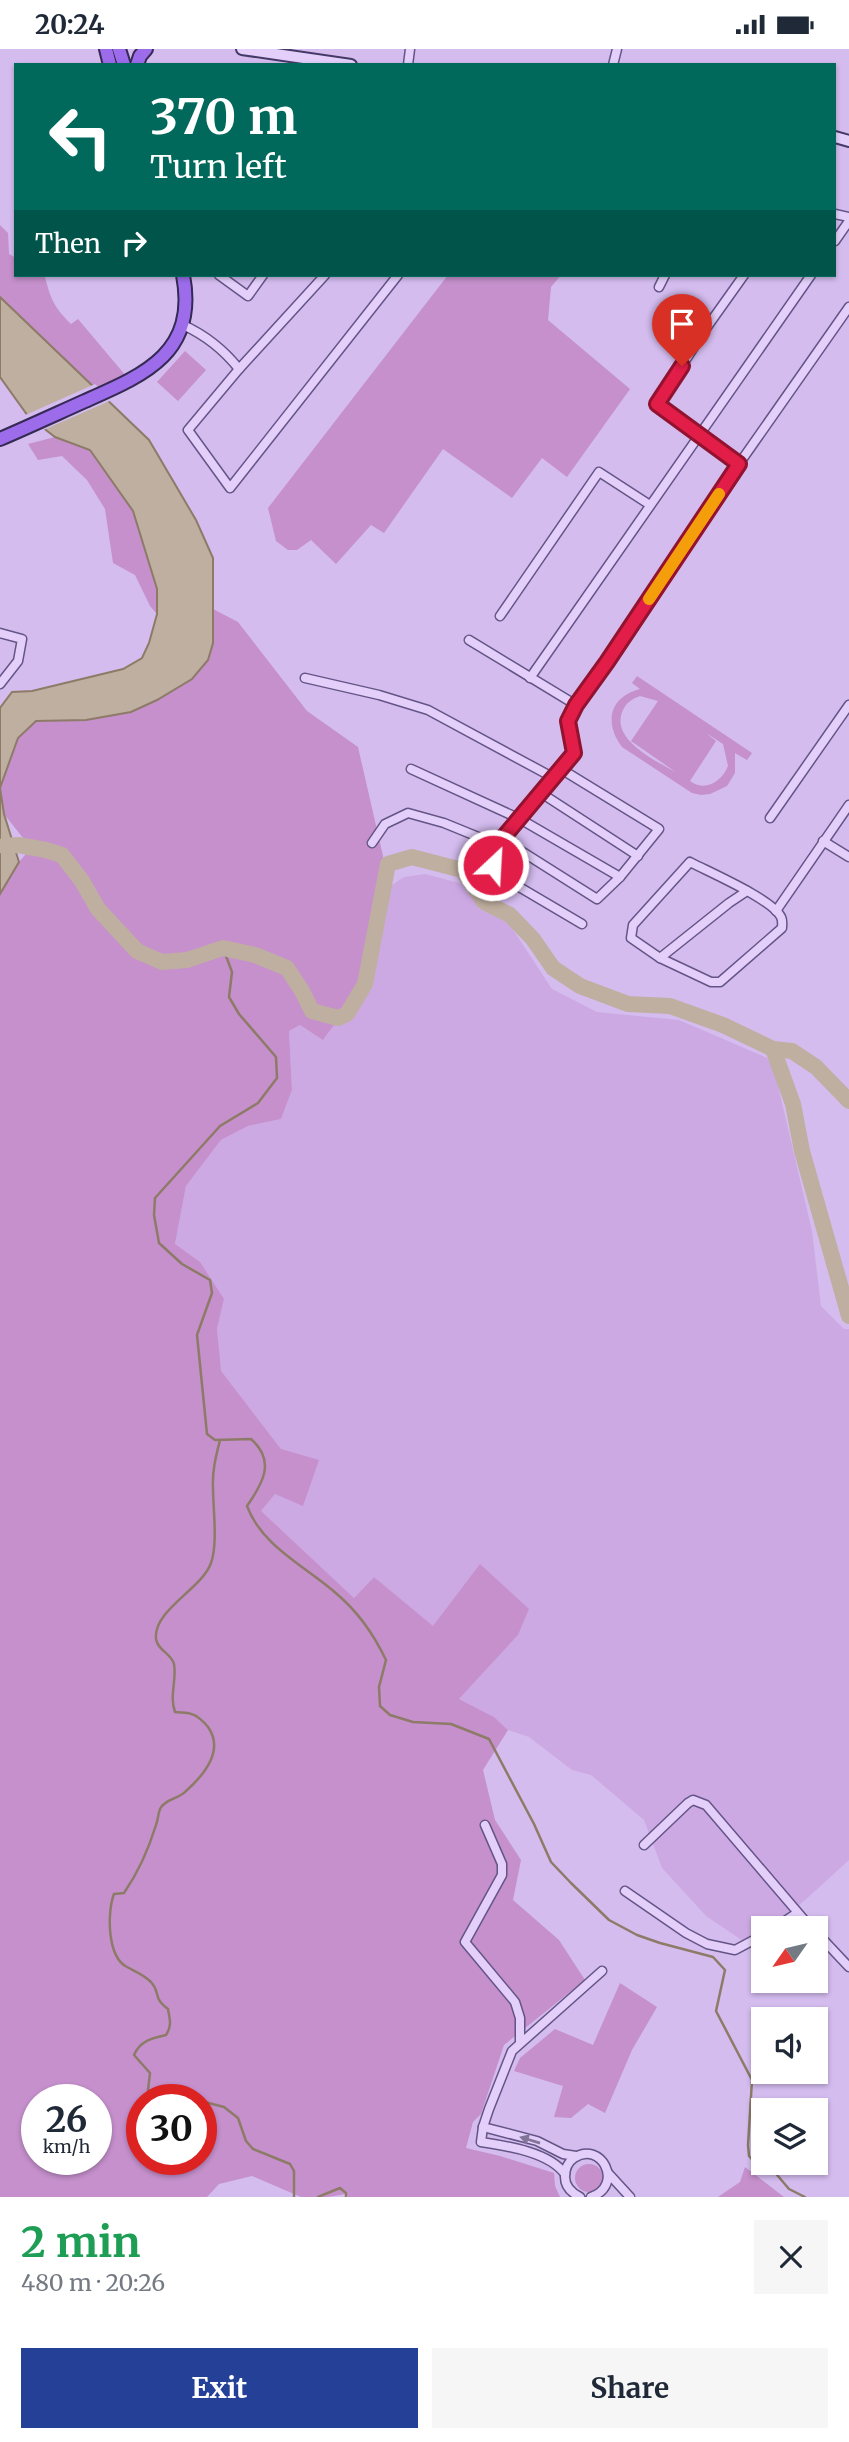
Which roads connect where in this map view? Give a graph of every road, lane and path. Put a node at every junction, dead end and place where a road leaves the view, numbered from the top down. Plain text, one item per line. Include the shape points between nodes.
1 (242, 49) edge
2 (337, 63) edge
3 (849, 219) edge
4 (836, 239) edge
5 (184, 277) edge
6 (222, 277) edge
7 (262, 277) edge
8 (323, 277) edge
9 (396, 277) edge
10 (664, 277) edge
11 (743, 277) edge
12 (810, 277) edge
13 (659, 287) dead end
14 (849, 307) edge
15 (183, 325) junction
16 (239, 369) junction
17 (700, 435) junction
18 (0, 439) edge
19 (739, 464) junction
20 (650, 505) junction
21 (500, 616) dead end
22 (0, 633) edge
23 (469, 641) dead end
24 (305, 678) dead end
25 (530, 678) junction
26 (0, 684) edge
27 (576, 705) junction
28 (849, 705) edge
29 (411, 769) dead end
30 (561, 769) junction
31 (554, 778) junction
32 (541, 793) junction
33 (849, 805) edge
34 (769, 818) dead end
35 (520, 819) junction
36 (823, 841) junction
37 (500, 842) junction
38 (372, 843) dead end
39 (638, 856) junction
40 (849, 857) edge
41 (620, 877) junction
42 (747, 891) junction
43 (776, 911) junction
44 (582, 924) dead end
45 (660, 958) junction
46 (485, 1825) dead end
47 (644, 1845) dead end
48 (625, 1891) dead end
49 (797, 1913) junction
50 (792, 1916) edge
51 (800, 1916) edge
52 (751, 1941) edge
53 (828, 1945) edge
54 (849, 1968) edge
55 (602, 1971) dead end
56 (520, 2043) junction
57 (483, 2127) junction
58 (576, 2156) junction
59 (608, 2173) junction
60 (565, 2174) junction
61 (605, 2195) edge
62 (580, 2197) edge
63 (591, 2197) edge
64 (630, 2197) edge

1 - 2 main road
3 - 4 street
5 - 15 highway via 187,291
6 - 7 street via 248,296
8 - 16 street
9 - 16 street via 230,488 188,430
10 - 13 street
11 - 17 street via 657,404
12 - 17 street
14 - 19 street
15 - 16 street via 215,344
15 - 18 highway via 171,348 147,372
17 - 19 street
17 - 20 street
19 - 27 street
20 - 21 street via 599,472
20 - 25 street
22 - 26 street via 22,639 18,661
23 - 25 street
24 - 31 street via 428,710
25 - 27 street
27 - 30 street via 568,721 574,753
28 - 34 street
29 - 35 street
30 - 31 street
30 - 39 street via 659,829
31 - 32 street
32 - 35 street
32 - 39 street
33 - 36 street
35 - 37 street
35 - 41 street
36 - 40 street
36 - 43 street
37 - 38 street via 408,813 384,824
37 - 41 street via 597,899
37 - 44 street via 493,865 497,874
39 - 41 street
42 - 43 street
42 - 45 street
42 - 45 street via 690,862 634,925 631,938
43 - 45 street via 782,928 720,982
46 - 56 street via 502,1864 502,1875 465,1942 515,2002
47 - 49 street via 688,1803 699,1801
48 - 52 street via 707,1944 735,1950
49 - 50 street
49 - 51 street
53 - 54 street
55 - 56 street
56 - 57 street via 512,2051
58 -> 57 street
57 - 60 street via 481,2142 527,2152 558,2164
58 - 59 street via 596,2156
58 - 60 street
59 - 61 street
59 - 64 street
60 - 62 street via 568,2188
61 - 63 street

